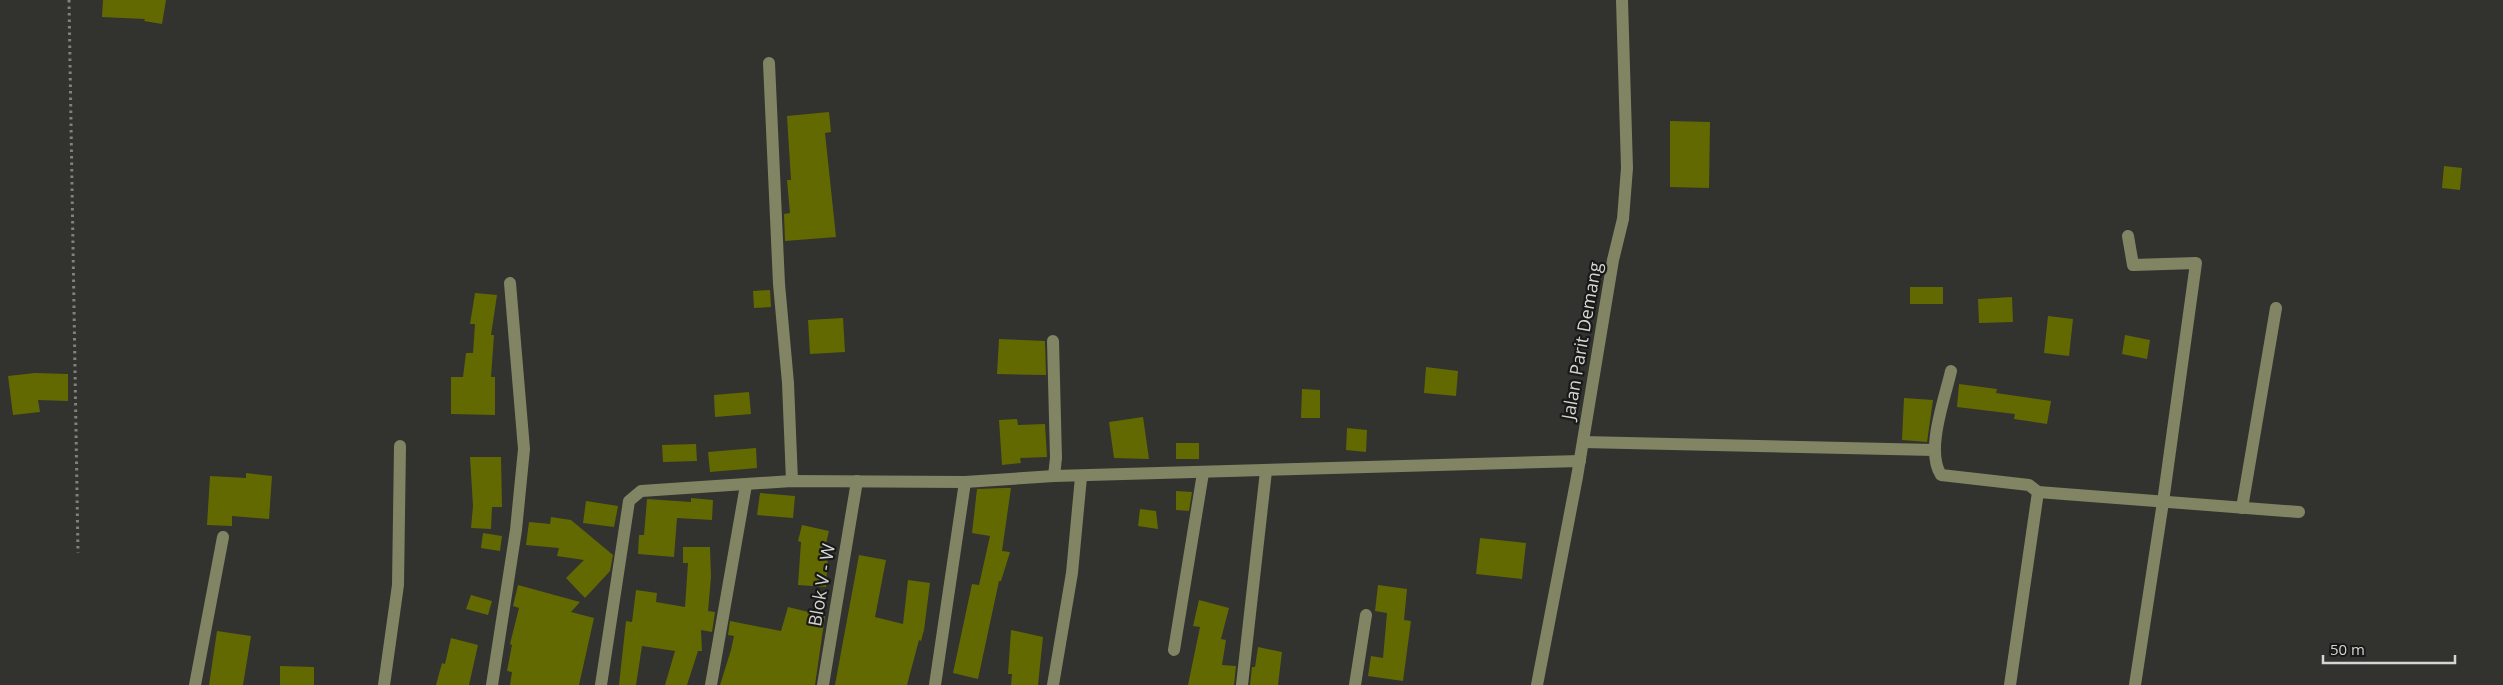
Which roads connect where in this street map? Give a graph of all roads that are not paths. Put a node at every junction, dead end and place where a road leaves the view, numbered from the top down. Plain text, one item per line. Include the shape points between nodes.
1 (1622, 0) edge
2 (768, 63) dead end
3 (2128, 236) dead end
4 (510, 283) dead end
5 (2276, 308) dead end
6 (1053, 341) dead end
7 (1951, 371) dead end
8 (1583, 442) junction
9 (400, 446) dead end
10 (1934, 450) junction
11 (1580, 461) junction
12 (1266, 471) junction
13 (1203, 473) junction
14 (1054, 476) junction
15 (1081, 477) junction
16 (792, 481) junction
17 (965, 482) junction
18 (746, 485) junction
19 (856, 486) junction
20 (2038, 492) junction
21 (2163, 502) junction
22 (2242, 508) junction
23 (2299, 512) dead end
24 (222, 537) dead end
25 (1366, 615) dead end
26 (1174, 650) dead end
27 (195, 685) edge
28 (384, 685) edge
29 (492, 685) edge
30 (601, 685) edge
31 (711, 685) edge
32 (823, 685) edge
33 (935, 685) edge
34 (1052, 685) edge
35 (1242, 685) edge
36 (1355, 685) edge
37 (1537, 685) edge
38 (2010, 685) edge
39 (2135, 685) edge

1 - 8 street, Jalan Parit Demang via 1627,168 1623,219 1613,260
2 - 16 street
3 - 21 street via 2133,265 2196,263
4 - 29 street via 524,449 516,530
5 - 22 street
6 - 14 street
7 - 10 street
8 - 10 street
8 - 11 street, Jalan Parit Demang
9 - 28 street via 398,585
10 - 20 street via 1936,467 1941,474 2029,485
11 - 12 street
11 - 37 street, Jalan Parit Demang
12 - 13 street
12 - 35 street
13 - 15 street
13 - 26 street
14 - 15 street
14 - 17 street
15 - 34 street via 1072,573
16 - 18 street
16 - 19 street
17 - 19 street
17 - 33 street
18 - 30 street via 641,491 629,501
18 - 31 street
19 - 32 street, Blok V - W
20 - 21 street
20 - 38 street
21 - 22 street
21 - 39 street
22 - 23 street
24 - 27 street
25 - 36 street

